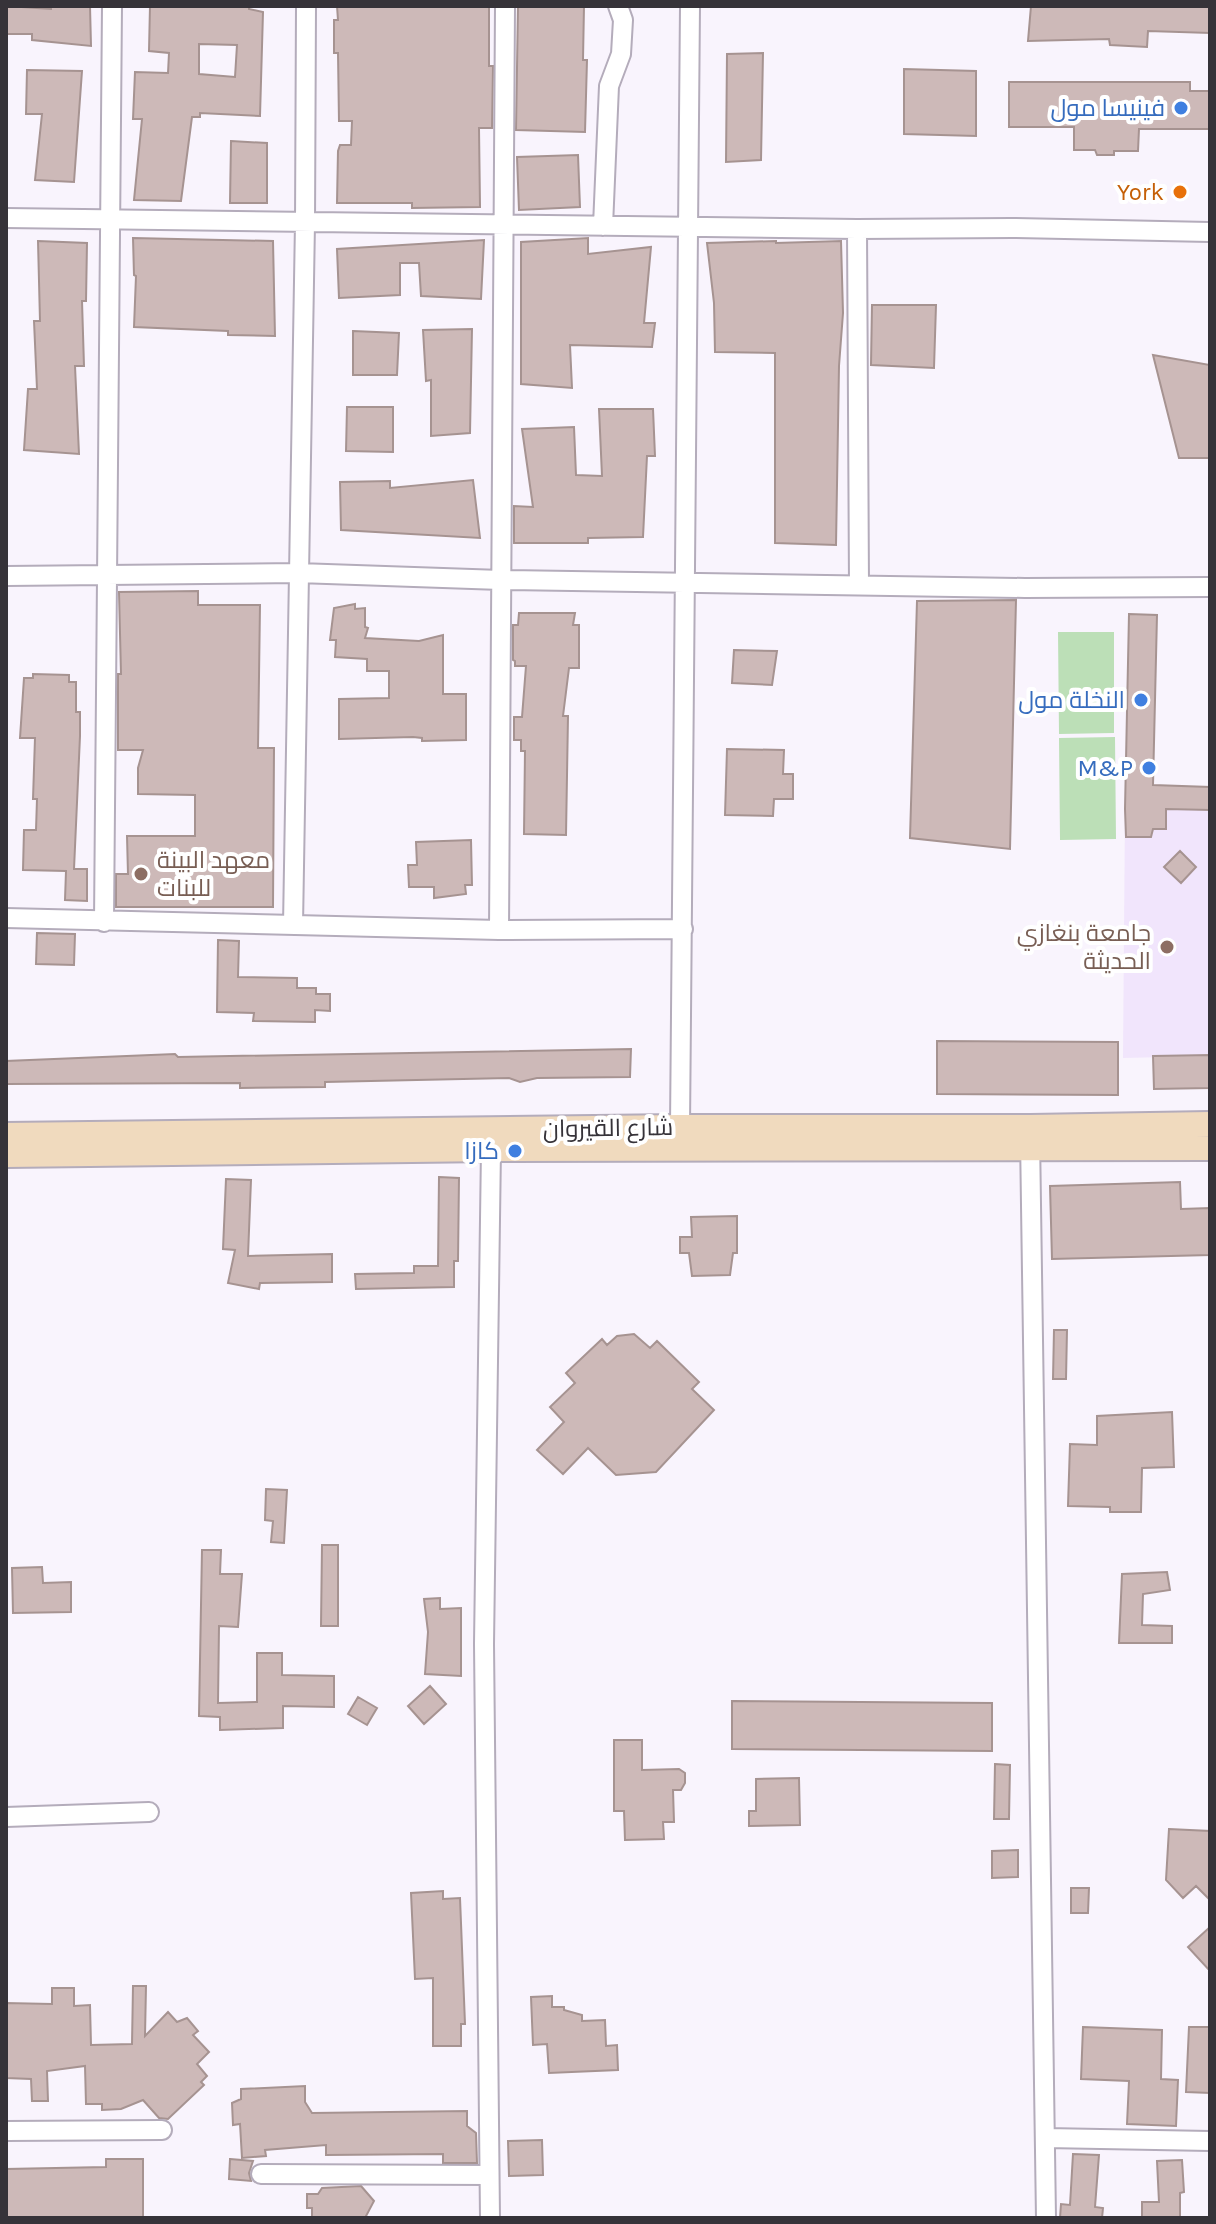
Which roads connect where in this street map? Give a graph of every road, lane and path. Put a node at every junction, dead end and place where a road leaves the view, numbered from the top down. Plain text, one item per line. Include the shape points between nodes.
1 (112, 6) edge
2 (306, 6) edge
3 (505, 6) edge
4 (618, 6) edge
5 (690, 6) edge
6 (6, 218) edge
7 (109, 218) junction
8 (305, 223) junction
9 (502, 226) junction
10 (603, 226) junction
11 (689, 227) junction
12 (857, 229) junction
13 (1210, 232) edge
14 (298, 573) junction
15 (107, 575) junction
16 (6, 576) edge
17 (501, 580) junction
18 (685, 582) junction
19 (859, 585) junction
20 (1210, 587) edge
21 (6, 918) edge
22 (104, 922) junction
23 (293, 925) junction
24 (683, 929) junction
25 (499, 930) junction
26 (1210, 1124) edge
27 (680, 1127) junction
28 (6, 1135) edge
29 (1030, 1138) junction
30 (1210, 1148) edge
31 (491, 1149) junction
32 (6, 1155) edge
33 (149, 1812) dead end
34 (6, 1817) edge
35 (162, 2130) dead end
36 (6, 2131) edge
37 (1046, 2138) junction
38 (1210, 2141) edge
39 (261, 2174) dead end
40 (488, 2175) junction
41 (490, 2218) edge
42 (1046, 2218) edge

1 - 7 street
2 - 8 street
3 - 9 street
4 - 10 street via 623,20 621,54 609,86
5 - 11 street
6 - 7 street
7 - 8 street
7 - 15 street
8 - 9 street
8 - 14 street
9 - 10 street
9 - 17 street
10 - 11 street
11 - 12 street
11 - 18 street
12 - 13 street
12 - 19 street
14 - 15 street
14 - 17 street
14 - 23 street
15 - 16 street
15 - 22 street
17 - 18 street
17 - 25 street
18 - 19 street
18 - 24 street
19 - 20 street
21 - 22 street
22 - 23 street
23 - 25 street
24 - 25 street
24 - 27 street
26 - 29 main road, شارع القيروان
27 - 28 main road, شارع القيروان
27 - 29 main road, شارع القيروان
29 - 30 main road, شارع القيروان
29 - 31 main road, شارع القيروان
29 - 37 street
31 - 32 main road, شارع القيروان
31 - 40 street via 484,1644
33 - 34 street
35 - 36 street
37 - 38 street
37 - 42 street
39 - 40 street
40 - 41 street

